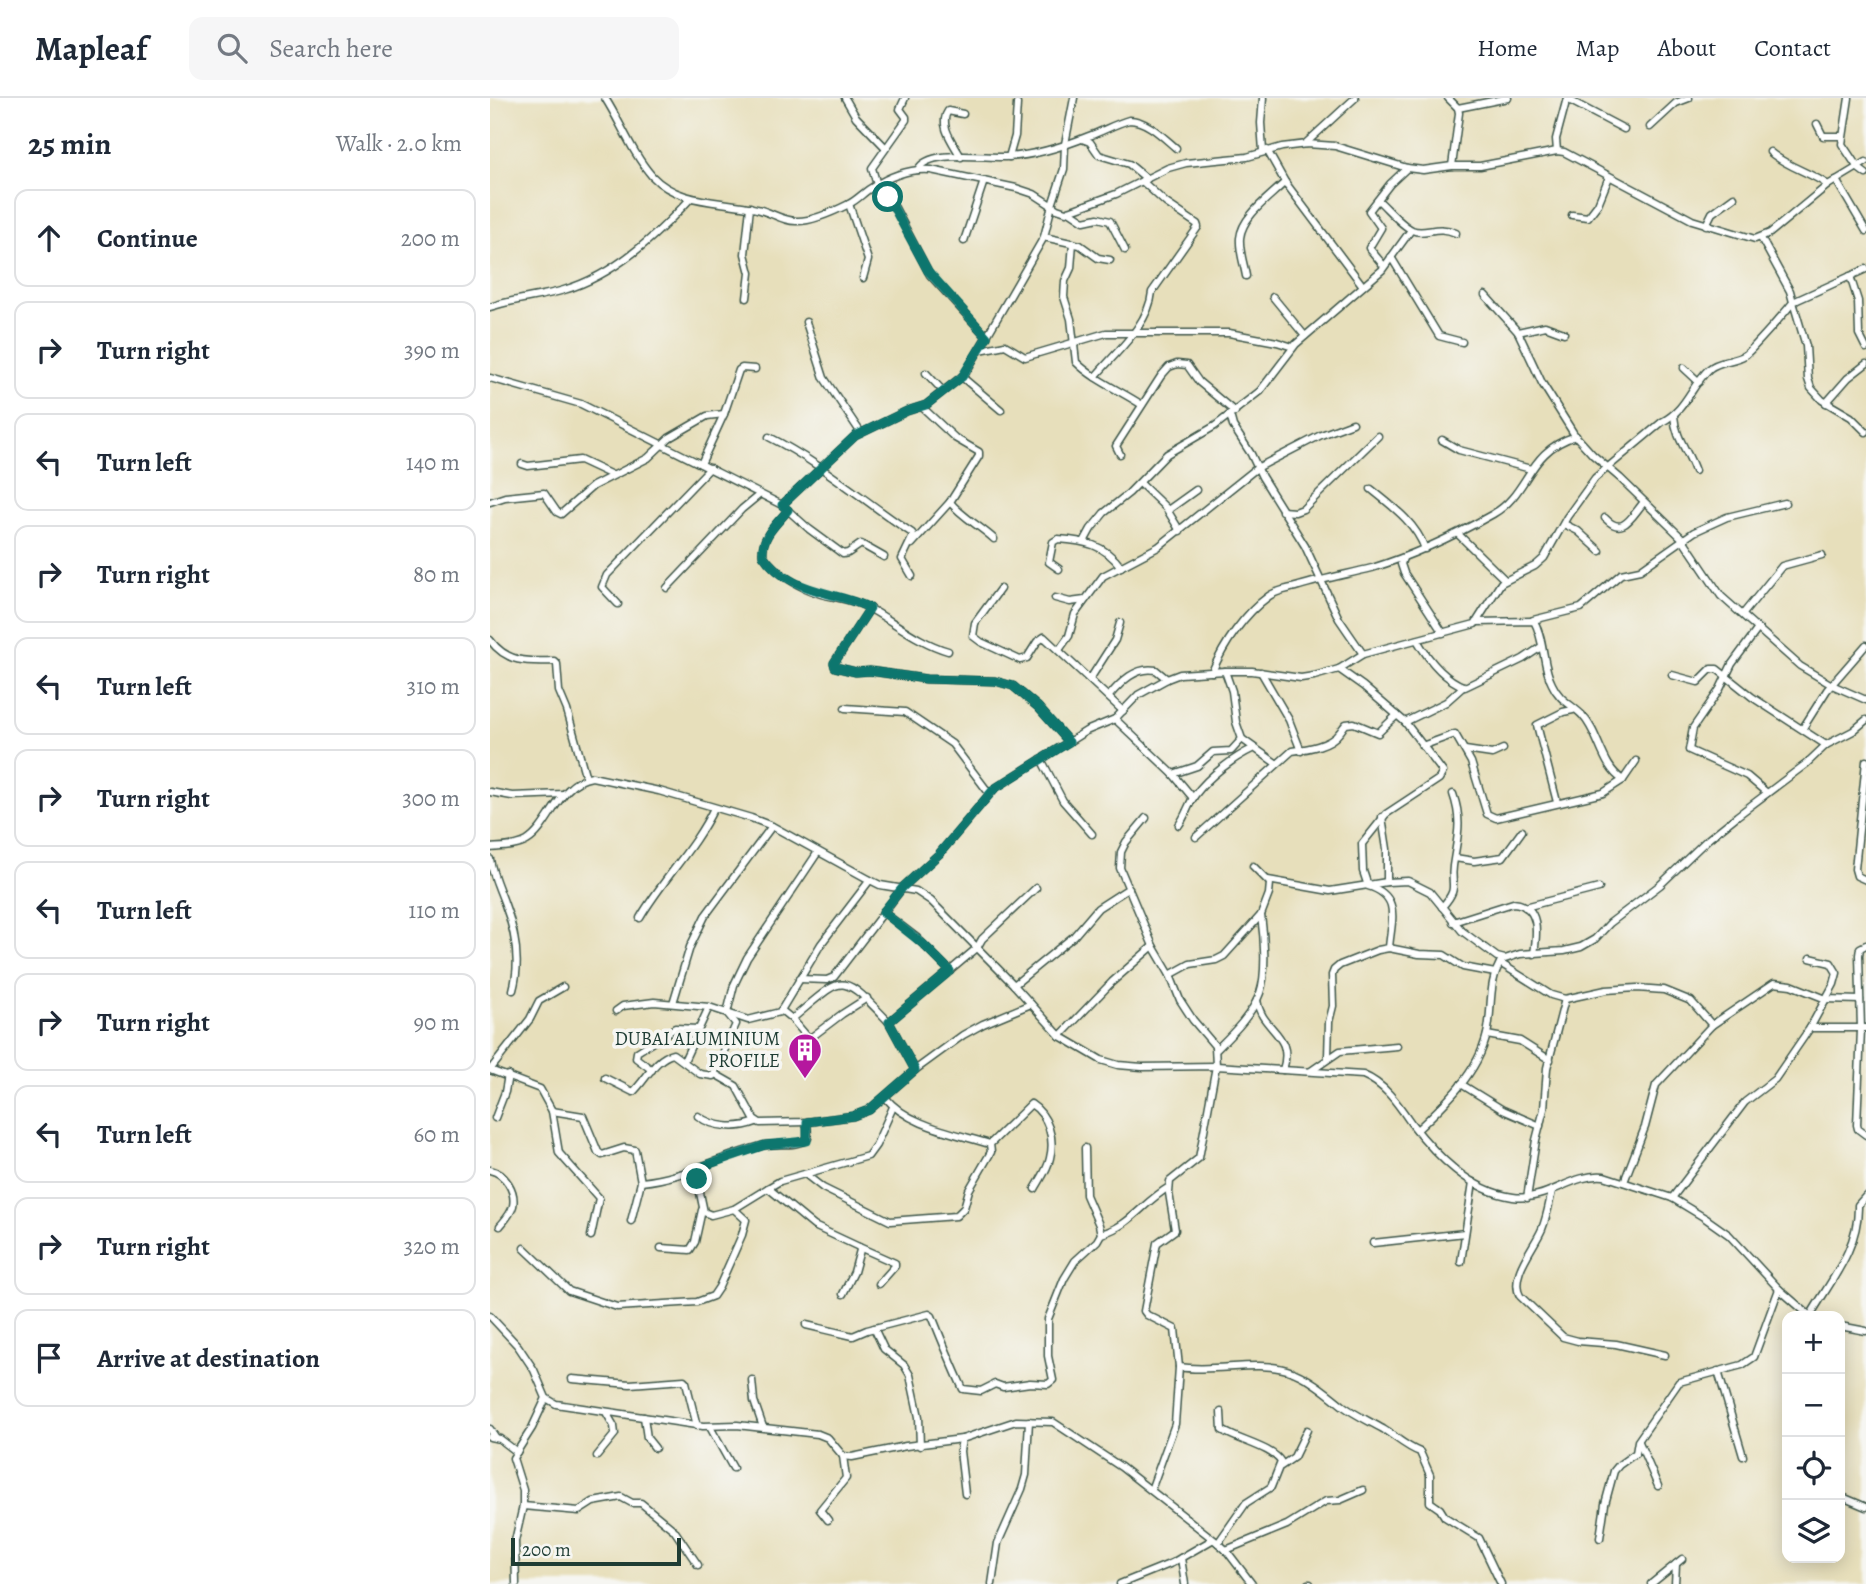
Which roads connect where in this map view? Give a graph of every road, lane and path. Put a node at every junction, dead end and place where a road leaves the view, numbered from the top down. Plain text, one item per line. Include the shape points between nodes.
1 (605, 98) edge
2 (845, 98) edge
3 (905, 98) edge
4 (1074, 98) edge
5 (1263, 98) edge
6 (1355, 98) edge
7 (1448, 98) edge
8 (1508, 98) edge
9 (1567, 98) edge
10 (1689, 98) edge
11 (1849, 98) edge
12 (1017, 104) dead end
13 (1458, 108) junction
14 (963, 114) dead end
15 (1817, 124) dead end
16 (1650, 127) dead end
17 (1624, 130) dead end
18 (1842, 136) junction
19 (1082, 139) junction
20 (1305, 144) junction
21 (1065, 145) junction
22 (885, 147) junction
23 (1176, 148) dead end
24 (1051, 150) junction
25 (1265, 150) junction
26 (1557, 151) junction
27 (1770, 152) dead end
28 (961, 157) junction
29 (1009, 157) junction
30 (1065, 159) junction
31 (1866, 162) edge
32 (1452, 166) junction
33 (1407, 168) junction
34 (1858, 168) junction
35 (918, 170) junction
36 (1866, 174) edge
37 (1609, 177) junction
38 (1144, 180) junction
39 (1836, 180) junction
40 (984, 181) junction
41 (1285, 182) junction
42 (878, 184) junction
43 (1828, 185) junction
44 (1734, 197) dead end
45 (691, 198) junction
46 (1378, 200) junction
47 (849, 204) junction
48 (1052, 205) junction
49 (750, 208) junction
50 (1069, 211) junction
51 (1573, 215) dead end
52 (1706, 225) junction
53 (1412, 230) junction
54 (1866, 231) edge
55 (1456, 233) dead end
56 (1044, 237) junction
57 (1761, 238) junction
58 (964, 241) dead end
59 (1073, 243) junction
60 (1125, 250) dead end
61 (1391, 257) junction
62 (1110, 260) dead end
63 (1384, 266) junction
64 (1866, 269) edge
65 (1246, 276) dead end
66 (1850, 276) junction
67 (863, 278) dead end
68 (1363, 286) junction
69 (1485, 295) dead end
70 (1273, 297) dead end
71 (747, 298) dead end
72 (1793, 302) junction
73 (490, 307) edge
74 (806, 323) dead end
75 (1133, 332) junction
76 (1518, 332) junction
77 (1564, 333) dead end
78 (1305, 336) junction
79 (987, 337) junction
80 (1075, 342) junction
81 (1462, 342) dead end
82 (1293, 348) junction
83 (1866, 348) edge
84 (980, 350) junction
85 (1866, 364) edge
86 (1684, 368) dead end
87 (755, 369) dead end
88 (926, 373) dead end
89 (962, 377) junction
90 (1095, 377) junction
91 (490, 378) edge
92 (1699, 382) junction
93 (943, 391) junction
94 (1826, 403) junction
95 (1142, 405) junction
96 (922, 407) junction
97 (1000, 410) dead end
98 (1232, 413) junction
99 (724, 414) junction
100 (1674, 416) junction
101 (1353, 423) dead end
102 (1866, 432) edge
103 (861, 433) junction
104 (1378, 436) dead end
105 (1576, 436) junction
106 (769, 437) dead end
107 (1442, 440) dead end
108 (661, 443) junction
109 (1120, 454) dead end
110 (522, 464) dead end
111 (701, 464) junction
112 (822, 467) junction
113 (1606, 467) junction
114 (710, 468) junction
115 (1257, 468) junction
116 (1531, 469) junction
117 (1695, 471) dead end
118 (612, 475) junction
119 (1140, 483) junction
120 (1371, 489) dead end
121 (1196, 490) dead end
122 (759, 495) junction
123 (490, 502) edge
124 (950, 502) junction
125 (1644, 502) junction
126 (1785, 503) dead end
127 (785, 508) junction
128 (1168, 510) junction
129 (1282, 510) junction
130 (1605, 517) dead end
131 (1563, 524) junction
132 (1180, 531) junction
133 (1458, 534) junction
134 (1682, 538) junction
135 (994, 539) dead end
136 (1085, 540) junction
137 (1425, 549) junction
138 (1600, 551) dead end
139 (903, 554) junction
140 (1822, 555) dead end
141 (884, 557) dead end
142 (1403, 558) junction
143 (1121, 567) junction
144 (1059, 569) dead end
145 (912, 576) dead end
146 (1322, 580) junction
147 (1505, 580) junction
148 (667, 588) dead end
149 (1000, 589) dead end
150 (1055, 598) dead end
151 (1085, 600) junction
152 (618, 604) dead end
153 (870, 608) junction
154 (1743, 614) junction
155 (1532, 620) junction
156 (1478, 622) junction
157 (1120, 623) dead end
158 (1757, 630) junction
159 (1443, 633) junction
160 (490, 640) edge
161 (1417, 640) junction
162 (1866, 645) edge
163 (1541, 647) junction
164 (1059, 650) junction
165 (948, 651) dead end
166 (1363, 654) junction
167 (1339, 669) junction
168 (1225, 671) junction
169 (1212, 672) junction
170 (1261, 672) junction
171 (1672, 675) dead end
172 (1727, 677) junction
173 (1167, 678) junction
174 (1090, 680) junction
175 (1832, 685) junction
176 (1464, 687) junction
177 (1109, 696) junction
178 (1866, 700) edge
179 (845, 708) dead end
180 (1124, 710) junction
181 (1574, 710) junction
182 (1397, 715) junction
183 (1115, 719) junction
184 (1866, 720) edge
185 (1405, 722) junction
186 (1803, 729) junction
187 (1242, 739) junction
188 (1069, 742) junction
189 (1826, 745) junction
190 (1422, 747) junction
191 (1254, 748) junction
192 (1503, 749) dead end
193 (1465, 750) junction
194 (1301, 751) junction
195 (1041, 759) junction
196 (1636, 761) dead end
197 (1866, 761) edge
198 (1277, 764) junction
199 (1173, 774) junction
200 (586, 778) junction
201 (1623, 780) junction
202 (490, 792) edge
203 (989, 793) junction
204 (1767, 793) junction
205 (564, 794) junction
206 (1453, 794) dead end
207 (1193, 798) junction
208 (1557, 802) junction
209 (714, 808) junction
210 (1382, 817) junction
211 (1146, 818) dead end
212 (1179, 825) dead end
213 (772, 827) junction
214 (1522, 831) dead end
215 (1092, 834) dead end
216 (1196, 838) dead end
217 (490, 848) edge
218 (818, 852) junction
219 (1455, 858) junction
220 (490, 859) edge
221 (1253, 866) dead end
222 (870, 880) junction
223 (1268, 880) junction
224 (1866, 880) edge
225 (1387, 882) junction
226 (1368, 886) junction
227 (903, 887) junction
228 (1037, 887) dead end
229 (1129, 888) junction
230 (1600, 888) dead end
231 (1442, 907) junction
232 (1525, 907) junction
233 (883, 912) junction
234 (1261, 915) junction
235 (640, 918) dead end
236 (1453, 922) junction
237 (1866, 945) edge
238 (1153, 946) junction
239 (976, 948) junction
240 (1389, 948) junction
241 (1534, 954) junction
242 (1810, 958) dead end
243 (1501, 961) junction
244 (950, 971) junction
245 (1495, 973) junction
246 (1170, 975) junction
247 (799, 979) junction
248 (1014, 985) junction
249 (563, 987) dead end
250 (513, 990) dead end
251 (867, 999) junction
252 (1565, 999) junction
253 (1826, 999) junction
254 (1257, 1000) junction
255 (1860, 1000) junction
256 (673, 1003) junction
257 (1031, 1004) junction
258 (709, 1007) junction
259 (781, 1010) junction
260 (616, 1011) dead end
261 (727, 1013) junction
262 (792, 1018) junction
263 (889, 1022) junction
264 (1712, 1025) junction
265 (1810, 1028) junction
266 (1863, 1029) edge
267 (698, 1030) junction
268 (1487, 1035) junction
269 (1060, 1036) junction
270 (809, 1039) junction
271 (1396, 1045) dead end
272 (817, 1048) dead end
273 (1216, 1050) junction
274 (1328, 1057) junction
275 (1550, 1060) junction
276 (684, 1061) junction
277 (1216, 1066) junction
278 (490, 1070) edge
279 (652, 1070) junction
280 (915, 1070) junction
281 (1283, 1070) junction
282 (1311, 1071) junction
283 (715, 1074) junction
284 (508, 1075) junction
285 (605, 1078) dead end
286 (1461, 1084) junction
287 (885, 1097) junction
288 (893, 1107) junction
289 (552, 1111) junction
290 (698, 1116) dead end
291 (495, 1118) dead end
292 (756, 1122) junction
293 (807, 1122) junction
294 (1540, 1126) junction
295 (1417, 1130) junction
296 (1866, 1135) edge
297 (990, 1144) junction
298 (1085, 1148) dead end
299 (695, 1169) junction
300 (490, 1170) edge
301 (806, 1174) junction
302 (641, 1182) junction
303 (1473, 1182) junction
304 (1624, 1182) junction
305 (1169, 1187) junction
306 (768, 1188) junction
307 (1035, 1189) dead end
308 (1552, 1191) junction
309 (1866, 1196) edge
310 (1527, 1198) junction
311 (1672, 1198) junction
312 (734, 1209) junction
313 (702, 1210) junction
314 (631, 1221) dead end
315 (500, 1226) dead end
316 (1465, 1233) junction
317 (1101, 1234) junction
318 (591, 1236) dead end
319 (1373, 1243) dead end
320 (859, 1247) junction
321 (524, 1248) dead end
322 (662, 1248) dead end
323 (1461, 1262) dead end
324 (879, 1284) dead end
325 (1779, 1289) junction
326 (843, 1294) dead end
327 (1804, 1311) edge
328 (1813, 1311) edge
329 (490, 1317) edge
330 (497, 1325) junction
331 (806, 1325) dead end
332 (1845, 1327) edge
333 (874, 1328) junction
334 (490, 1329) edge
335 (1866, 1331) edge
336 (1665, 1355) dead end
337 (1180, 1367) junction
338 (1718, 1371) junction
339 (572, 1379) dead end
340 (751, 1380) dead end
341 (546, 1398) junction
342 (1222, 1412) dead end
343 (607, 1414) junction
344 (644, 1417) junction
345 (1029, 1421) junction
346 (697, 1426) junction
347 (710, 1427) junction
348 (763, 1427) junction
349 (490, 1429) edge
350 (1307, 1430) dead end
351 (493, 1437) edge
352 (962, 1439) junction
353 (1638, 1441) junction
354 (920, 1446) junction
355 (655, 1448) dead end
356 (517, 1452) junction
357 (597, 1456) dead end
358 (843, 1456) junction
359 (1742, 1456) dead end
360 (1281, 1466) junction
361 (733, 1468) dead end
362 (1658, 1486) dead end
363 (1151, 1490) junction
364 (1363, 1490) dead end
365 (965, 1494) dead end
366 (1845, 1498) edge
367 (523, 1506) junction
368 (1866, 1507) edge
369 (828, 1520) dead end
370 (1601, 1538) dead end
371 (1215, 1541) junction
372 (1226, 1550) junction
373 (1181, 1558) junction
374 (698, 1565) dead end
375 (516, 1584) edge
376 (992, 1584) edge
377 (1120, 1584) edge
378 (1185, 1584) edge
379 (1252, 1584) edge
380 (1501, 1584) edge
381 (1651, 1584) edge
382 (1675, 1584) edge

1 - 45 street via 653,176 675,193
2 - 22 street
3 - 22 street via 900,109 906,120
4 - 21 street
5 - 25 street
6 - 20 street
7 - 13 street
8 - 13 street
9 - 17 street
9 - 26 street
10 - 16 street via 1671,107
11 - 18 street
12 - 29 street
13 - 32 street
14 - 28 street via 948,111 944,120
15 - 18 street via 1823,136
18 - 34 street via 1844,149
19 - 21 street
19 - 23 street via 1119,122 1135,120
19 - 38 street via 1099,155 1129,164
20 - 25 street
20 - 33 street via 1335,146
21 - 24 street
21 - 30 street
22 - 42 street via 872,168
24 - 29 street
24 - 30 street
25 - 38 street via 1247,157 1186,163
25 - 41 street
26 - 32 street via 1480,166
26 - 37 street
27 - 43 street
28 - 29 street
28 - 35 street via 928,159
30 - 48 street
31 - 34 street
32 - 33 street
33 - 46 street
34 - 36 street
34 - 39 street
35 - 40 street
35 - 42 street
37 - 51 street via 1593,212 1588,217
37 - 52 street
38 - 50 street
38 - 75 street via 1166,203 1198,225 1152,292 1150,305
39 - 43 street
39 - 54 street
40 - 48 street via 1034,194
40 - 58 street
41 - 65 street via 1242,230
41 - 68 street
42 - 47 street
42 - 79 street via 928,271
43 - 57 street
44 - 52 street via 1712,213
45 - 49 street
45 - 73 street via 654,237 597,276 561,291
46 - 53 street
46 - 63 street via 1369,212 1381,228 1369,245
47 - 49 street via 798,221
47 - 67 street via 868,260
48 - 50 street
48 - 56 street
49 - 71 street
50 - 60 street via 1084,221 1111,221
52 - 57 street
53 - 55 street via 1442,228
53 - 61 street
56 - 59 street
56 - 79 street
57 - 72 street
59 - 62 street
59 - 80 street via 1064,297
61 - 63 street
61 - 81 street via 1439,336
63 - 68 street
64 - 66 street
66 - 72 street
66 - 83 street via 1858,301 1859,334
68 - 78 street
69 - 76 street
70 - 78 street
72 - 92 street via 1748,353 1718,363
72 - 94 street via 1806,346 1808,379
74 - 103 street via 824,378
75 - 80 street via 1106,333
75 - 82 street via 1229,332
75 - 90 street
76 - 77 street via 1545,326
76 - 105 street via 1542,383
78 - 82 street
79 - 84 street
80 - 84 street via 1025,357 1005,345
80 - 90 street via 1076,362
82 - 98 street via 1271,379
84 - 89 street
85 - 94 street
86 - 92 street
87 - 99 street via 739,370
88 - 93 street
89 - 93 street
89 - 97 street
90 - 95 street
91 - 108 street via 581,404
92 - 100 street
93 - 96 street
94 - 102 street
95 - 98 street via 1165,370 1181,363
95 - 109 street via 1116,445
96 - 103 street
96 - 124 street via 979,454
98 - 115 street via 1235,429
98 - 119 street via 1167,454
99 - 108 street via 707,416
99 - 111 street
100 - 113 street
100 - 117 street via 1678,439
101 - 115 street
103 - 112 street
104 - 129 street via 1303,509
105 - 113 street
105 - 116 street via 1555,445
106 - 112 street
107 - 116 street via 1459,450
108 - 111 street
108 - 118 street via 648,458
110 - 118 street via 580,460
111 - 114 street
112 - 127 street
112 - 139 street via 912,533
113 - 125 street
113 - 131 street
114 - 122 street
114 - 152 street via 607,575 601,587
115 - 129 street
115 - 132 street
116 - 133 street via 1509,505
118 - 123 street via 560,514 544,493
119 - 128 street
119 - 136 street via 1104,513
120 - 137 street via 1411,524
121 - 128 street
122 - 127 street
122 - 148 street
124 - 135 street
124 - 139 street
125 - 130 street via 1623,525 1613,526
125 - 134 street
126 - 134 street via 1727,517
127 - 141 street via 843,554 861,544
127 - 153 street via 764,542 766,560 817,593
128 - 132 street
129 - 146 street
131 - 138 street
131 - 147 street via 1541,561
132 - 143 street
133 - 137 street
133 - 147 street
134 - 154 street via 1716,590
134 - 155 street via 1640,570 1621,575 1581,608
136 - 143 street via 1111,555
136 - 144 street via 1055,540 1049,562
137 - 142 street
139 - 145 street via 902,562
140 - 154 street via 1782,566
142 - 146 street
142 - 159 street via 1404,573
143 - 151 street via 1101,577
146 - 166 street via 1339,619
146 - 169 street via 1269,596 1246,618
147 - 156 street
149 - 164 street via 975,623 973,636 1020,660 1027,658 1042,637
150 - 151 street
151 - 164 street
153 - 165 street
153 - 188 street via 835,667 1013,686
154 - 158 street
155 - 156 street
155 - 163 street
156 - 159 street
157 - 174 street
158 - 172 street
158 - 175 street via 1789,658
159 - 161 street
160 - 200 street via 505,656 557,664 559,691
161 - 166 street
161 - 176 street via 1440,670
162 - 175 street
163 - 176 street
163 - 181 street via 1551,683
164 - 174 street
166 - 167 street
167 - 170 street via 1301,678
167 - 182 street
168 - 169 street
168 - 170 street
168 - 187 street
169 - 173 street
170 - 194 street
171 - 172 street via 1698,682 1713,668
172 - 186 street
172 - 204 street via 1693,728 1689,750 1743,774
173 - 177 street via 1156,670 1139,670
173 - 180 street via 1138,695
174 - 177 street
175 - 178 street
175 - 186 street
176 - 185 street via 1446,702
177 - 180 street
179 - 203 street via 905,712 952,744
180 - 183 street
181 - 201 street via 1583,716 1609,767
181 - 208 street via 1536,725
182 - 185 street
182 - 194 street via 1378,733 1346,724 1337,736
183 - 188 street
183 - 199 street
184 - 189 street
185 - 190 street
186 - 189 street
187 - 191 street
187 - 199 street via 1231,751 1213,752 1197,766
188 - 195 street
189 - 204 street
190 - 193 street via 1455,734
190 - 210 street via 1443,775
191 - 198 street
191 - 207 street via 1215,775
192 - 193 street via 1493,754
193 - 208 street via 1489,817
194 - 198 street via 1292,751
195 - 203 street
195 - 215 street via 1063,802
196 - 201 street
197 - 224 street via 1855,860 1856,875
198 - 216 street
199 - 207 street
200 - 205 street
200 - 209 street via 659,791
201 - 208 street via 1600,794
202 - 205 street
203 - 227 street via 939,854
204 - 241 street via 1594,940 1564,951
205 - 217 street via 531,839
206 - 219 street via 1460,817
207 - 212 street
209 - 213 street
209 - 235 street
210 - 225 street
210 - 226 street via 1362,844
211 - 229 street via 1121,852 1120,868
213 - 218 street
213 - 256 street via 705,916
214 - 219 street via 1503,857
218 - 222 street
218 - 261 street via 747,958
219 - 231 street via 1453,889
220 - 250 street via 516,946
221 - 223 street
222 - 227 street
222 - 247 street
223 - 226 street via 1330,891
223 - 234 street via 1269,894
225 - 226 street
225 - 231 street via 1420,886
226 - 240 street via 1384,892 1392,906
227 - 233 street
227 - 239 street via 931,901
228 - 239 street
229 - 238 street
229 - 248 street via 1098,908 1074,936
230 - 232 street
231 - 236 street
232 - 236 street via 1513,903
232 - 241 street via 1537,923
233 - 244 street
233 - 247 street via 832,979
234 - 246 street via 1220,958 1190,964
234 - 254 street via 1264,958
236 - 243 street
237 - 255 street via 1859,955
238 - 246 street
238 - 269 street
239 - 244 street
239 - 248 street
240 - 245 street via 1444,955 1463,967
240 - 274 street via 1333,971
241 - 243 street
242 - 253 street via 1835,967 1836,977
243 - 245 street
243 - 252 street via 1551,995
244 - 263 street
245 - 268 street
246 - 273 street via 1185,1010
247 - 259 street
248 - 257 street
249 - 278 street via 539,1001
251 - 262 street via 839,983
251 - 263 street
251 - 270 street
252 - 264 street via 1606,990 1658,989 1691,1001
252 - 275 street
253 - 255 street
253 - 264 street via 1774,983
253 - 265 street
254 - 273 street
254 - 281 street via 1286,1047
255 - 266 street
256 - 258 street
256 - 260 street via 638,1003
257 - 269 street
257 - 280 street via 978,1027
258 - 261 street
258 - 267 street
259 - 261 street via 748,1020
259 - 262 street
261 - 283 street via 736,1024
262 - 270 street
263 - 280 street
264 - 304 street via 1656,1085
265 - 266 street
265 - 311 street via 1776,1079 1745,1102
266 - 296 street via 1857,1125
267 - 276 street
267 - 279 street via 675,1028 637,1052 636,1058
268 - 275 street via 1520,1041
268 - 286 street
269 - 277 street via 1118,1065
270 - 272 street
271 - 274 street via 1349,1048
273 - 277 street
274 - 282 street
275 - 294 street
276 - 279 street via 670,1054
276 - 283 street via 700,1074
277 - 281 street
277 - 305 street via 1199,1158 1173,1177
278 - 284 street
279 - 285 street via 633,1092
280 - 287 street
281 - 282 street
282 - 295 street via 1369,1077 1391,1096
283 - 292 street via 736,1086
284 - 289 street via 540,1089
284 - 291 street
286 - 294 street
286 - 295 street
287 - 288 street
287 - 293 street via 853,1116
288 - 297 street
288 - 301 street via 868,1156
289 - 302 street via 583,1116 602,1155 624,1148 635,1150
289 - 318 street via 559,1153 599,1198
290 - 292 street via 716,1125
292 - 293 street
293 - 299 street via 808,1139 803,1143 765,1145
294 - 310 street
295 - 303 street
297 - 301 street via 991,1152 964,1208 944,1219 890,1221 823,1188
297 - 307 street via 1033,1104 1051,1132 1051,1157
298 - 317 street via 1086,1195
299 - 302 street
299 - 313 street
300 - 315 street via 508,1183 513,1197 510,1213
301 - 306 street
302 - 314 street
303 - 310 street via 1505,1196
303 - 316 street
304 - 308 street via 1590,1175
304 - 311 street
305 - 317 street via 1124,1225
305 - 337 street via 1175,1230 1157,1243 1144,1311 1175,1329
306 - 312 street
306 - 320 street via 814,1226
308 - 310 street
308 - 336 street via 1541,1231 1517,1279 1520,1296 1563,1337
309 - 328 street via 1858,1205 1851,1247
311 - 325 street via 1729,1235
312 - 313 street via 711,1215
312 - 321 street via 746,1220 742,1235 713,1296 697,1302 617,1307 569,1291
313 - 322 street via 690,1250
316 - 319 street
316 - 323 street
317 - 333 street via 1075,1261 1048,1319 1053,1380 1048,1384 995,1384 981,1391 965,1390 929,1314
320 - 324 street via 895,1263
320 - 326 street via 857,1264
325 - 327 street
325 - 338 street via 1754,1357
329 - 330 street
330 - 334 street
330 - 341 street via 527,1358
331 - 333 street via 853,1336
332 - 335 street
333 - 354 street via 884,1349 910,1375
337 - 363 street via 1175,1428
337 - 380 street via 1289,1370 1420,1452 1430,1473 1430,1502 1479,1538
338 - 353 street via 1679,1382
338 - 359 street
339 - 346 street via 630,1384 684,1380
340 - 348 street
341 - 343 street
341 - 356 street
342 - 360 street via 1222,1430 1270,1451
343 - 344 street
343 - 357 street via 615,1434
344 - 346 street
344 - 355 street via 647,1438
345 - 352 street via 1002,1424
345 - 363 street via 1063,1427
345 - 376 street via 1026,1475 998,1543
346 - 347 street
347 - 348 street
347 - 361 street
348 - 358 street via 818,1434 828,1438
349 - 351 street
350 - 360 street via 1294,1457
351 - 356 street
352 - 354 street
352 - 365 street
353 - 362 street
353 - 370 street via 1636,1453 1614,1471
354 - 358 street
356 - 367 street via 513,1465
358 - 369 street via 847,1477 820,1511
360 - 371 street via 1269,1490 1245,1503
363 - 371 street
364 - 372 street via 1340,1500 1326,1500 1287,1525
366 - 368 street
367 - 374 street via 579,1511 593,1502 621,1497 642,1503 674,1530
367 - 375 street via 516,1533
371 - 372 street
371 - 373 street
372 - 379 street
373 - 377 street
373 - 378 street
381 - 382 street via 1679,1561

